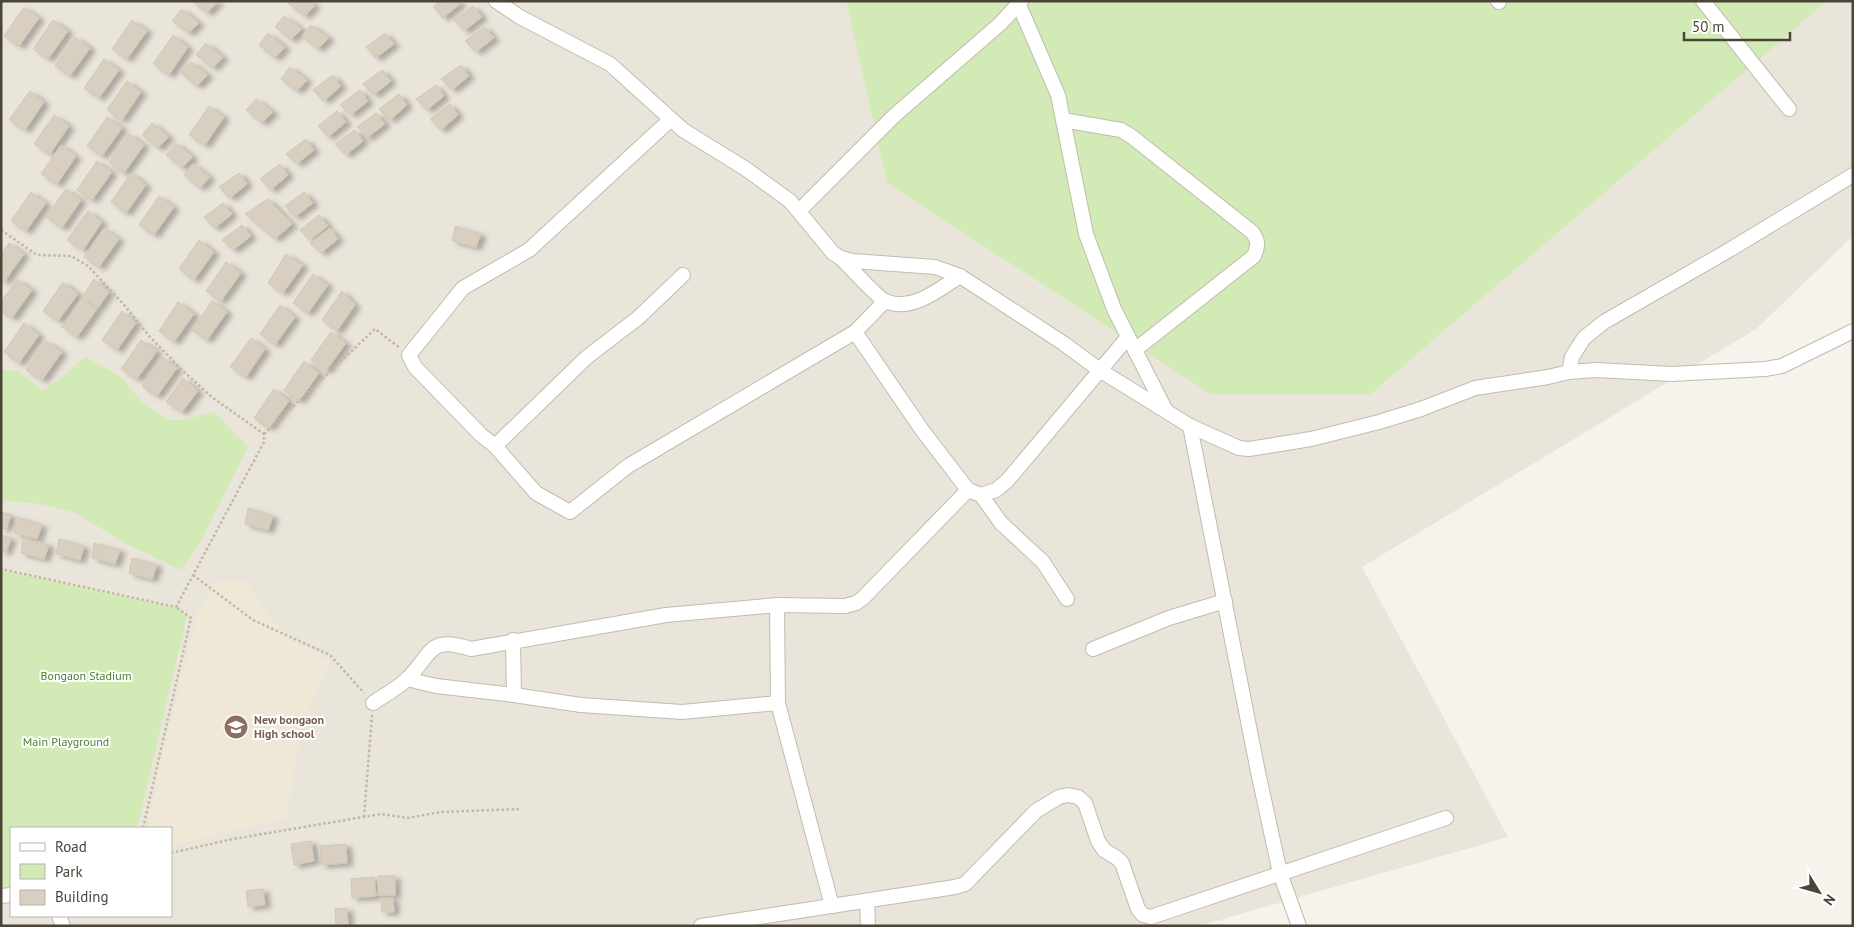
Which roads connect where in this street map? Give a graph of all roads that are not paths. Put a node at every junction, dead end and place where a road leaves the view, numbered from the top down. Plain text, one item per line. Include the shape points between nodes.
1 (496, 1) edge
2 (1703, 1) edge
3 (1020, 3) edge
4 (1789, 109) dead end
5 (670, 120) junction
6 (1063, 120) junction
7 (1853, 175) edge
8 (800, 211) junction
9 (840, 258) junction
10 (683, 275) dead end
11 (960, 276) junction
12 (885, 301) junction
13 (1853, 331) edge
14 (854, 332) junction
15 (1128, 337) junction
16 (1135, 350) junction
17 (1101, 371) junction
18 (1569, 372) junction
19 (1166, 412) junction
20 (1190, 426) junction
21 (495, 446) junction
22 (975, 492) junction
23 (1067, 599) dead end
24 (1225, 602) junction
25 (777, 605) junction
26 (513, 640) junction
27 (1093, 649) dead end
28 (408, 679) junction
29 (514, 695) junction
30 (373, 703) road end
31 (778, 703) junction
32 (1446, 818) dead end
33 (1280, 873) junction
34 (867, 900) junction
35 (832, 906) junction
36 (701, 926) edge
37 (868, 926) edge
38 (1299, 926) edge

1 - 5 street via 610,64
2 - 4 street
3 - 6 street via 1058,94
3 - 8 street via 895,115
5 - 8 street via 746,169
5 - 21 street via 529,250 463,288 409,355 416,367
6 - 15 street via 1086,234
6 - 16 street via 1121,130 1131,136 1258,240 1258,247 1249,260
7 - 18 street via 1604,322 1584,338 1572,357
8 - 9 street
9 - 11 street via 935,267
9 - 12 street
10 - 21 street via 638,318 587,357
11 - 12 street via 920,301 909,304
11 - 17 street
12 - 14 street
13 - 18 street via 1782,366 1765,369 1672,374 1606,370
14 - 21 street via 628,466 570,512 536,493
14 - 22 street via 922,430
15 - 16 street
15 - 17 street
16 - 19 street
17 - 19 street
17 - 22 street via 1007,481 996,490
18 - 20 street via 1474,388 1379,422 1249,449 1234,446
19 - 20 street
20 - 24 street
22 - 23 street via 1001,523 1044,562
22 - 25 street via 856,602 845,606
24 - 27 street via 1169,618
24 - 33 street
25 - 26 street via 666,615
25 - 31 street
26 - 28 street via 470,649 452,643 441,644 424,656
26 - 29 street
28 - 29 street via 436,686
28 - 30 street
29 - 31 street via 581,705 682,712
31 - 35 street
32 - 33 street
33 - 34 street via 1151,917 1143,915 1122,863 1104,850 1098,841 1086,803 1068,795 1036,811 965,884
33 - 38 street
34 - 35 street
34 - 37 street
35 - 36 street

